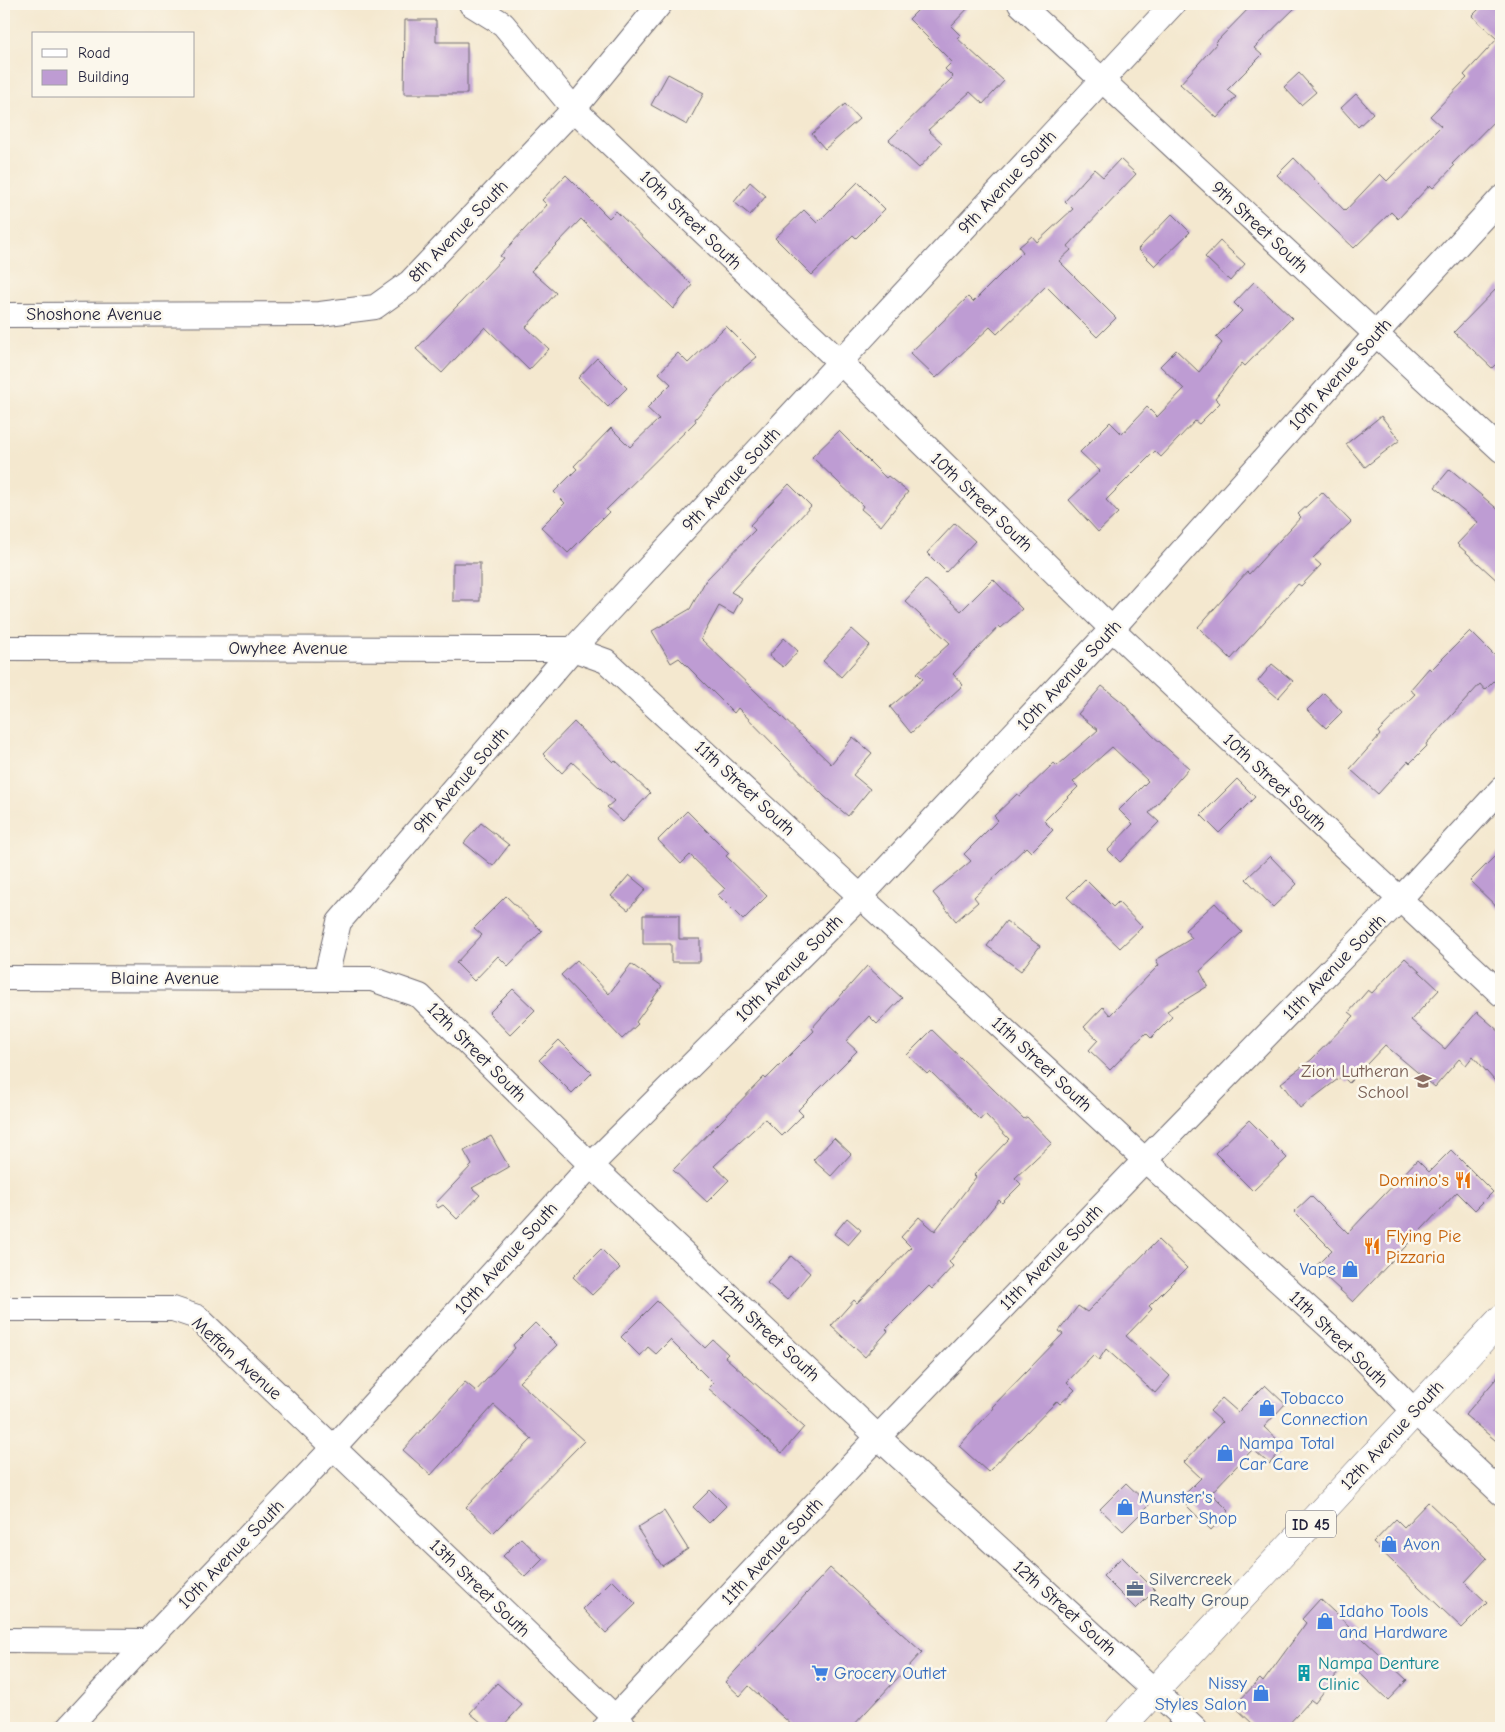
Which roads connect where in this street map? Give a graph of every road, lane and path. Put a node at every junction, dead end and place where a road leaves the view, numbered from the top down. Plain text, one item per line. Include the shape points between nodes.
1 (471, 4) edge
2 (660, 4) edge
3 (1020, 4) edge
4 (1173, 4) edge
5 (1101, 80) junction
6 (574, 110) junction
7 (1501, 198) edge
8 (184, 313) joint
9 (4, 314) edge
10 (1376, 334) junction
11 (840, 363) junction
12 (1501, 450) edge
13 (1112, 629) junction
14 (4, 648) edge
15 (573, 649) junction
16 (1501, 790) edge
17 (861, 896) junction
18 (1400, 899) junction
19 (326, 977) junction
20 (4, 978) edge
21 (1501, 994) edge
22 (1145, 1160) junction
23 (591, 1165) junction
24 (4, 1309) edge
25 (1501, 1319) edge
26 (1414, 1411) junction
27 (878, 1437) junction
28 (334, 1447) junction
29 (1501, 1493) edge
30 (4, 1640) edge
31 (148, 1641) junction
32 (1156, 1691) junction
33 (615, 1725) edge
34 (68, 1728) edge
35 (1120, 1728) edge
36 (1195, 1728) edge

1 - 6 street, 10th Street South via 503,24
2 - 6 street, 8th Avenue South
3 - 5 street, 9th Street South
4 - 5 street, 9th Avenue South
5 - 10 street, 9th Street South
5 - 11 street, 9th Avenue South
6 - 8 street, 8th Avenue South via 410,282 375,307 320,314
6 - 11 street, 10th Street South
7 - 10 street, 10th Avenue South
8 - 9 street, Shoshone Avenue
10 - 12 street, 9th Street South
10 - 13 street, 10th Avenue South
11 - 13 street, 10th Street South
11 - 15 street, 9th Avenue South
13 - 17 street, 10th Avenue South
13 - 18 street, 10th Street South
14 - 15 street, Owyhee Avenue
15 - 17 street, 11th Street South via 606,661
15 - 19 street, 9th Avenue South via 339,922
16 - 18 street, 11th Avenue South
17 - 22 street, 11th Street South
17 - 23 street, 10th Avenue South
18 - 21 street, 10th Street South
18 - 22 street, 11th Avenue South
19 - 20 street, Blaine Avenue
19 - 23 street, 12th Street South via 372,979 420,996
22 - 26 street, 11th Street South via 1358,1353
22 - 27 street, 11th Avenue South
23 - 27 street, 12th Street South
23 - 28 street, 10th Avenue South
24 - 28 street, Meffan Avenue via 173,1309 197,1317
25 - 26 main road, 12th Avenue South / ID 45
26 - 29 street, 11th Street South
26 - 32 main road, 12th Avenue South / ID 45
27 - 32 street, 12th Street South
27 - 33 street, 11th Avenue South
28 - 31 street, 10th Avenue South
28 - 33 street, 13th Street South
30 - 31 street
31 - 34 street, 10th Avenue South
32 - 35 main road, 12th Avenue South / ID 45
32 - 36 street, 12th Street South

